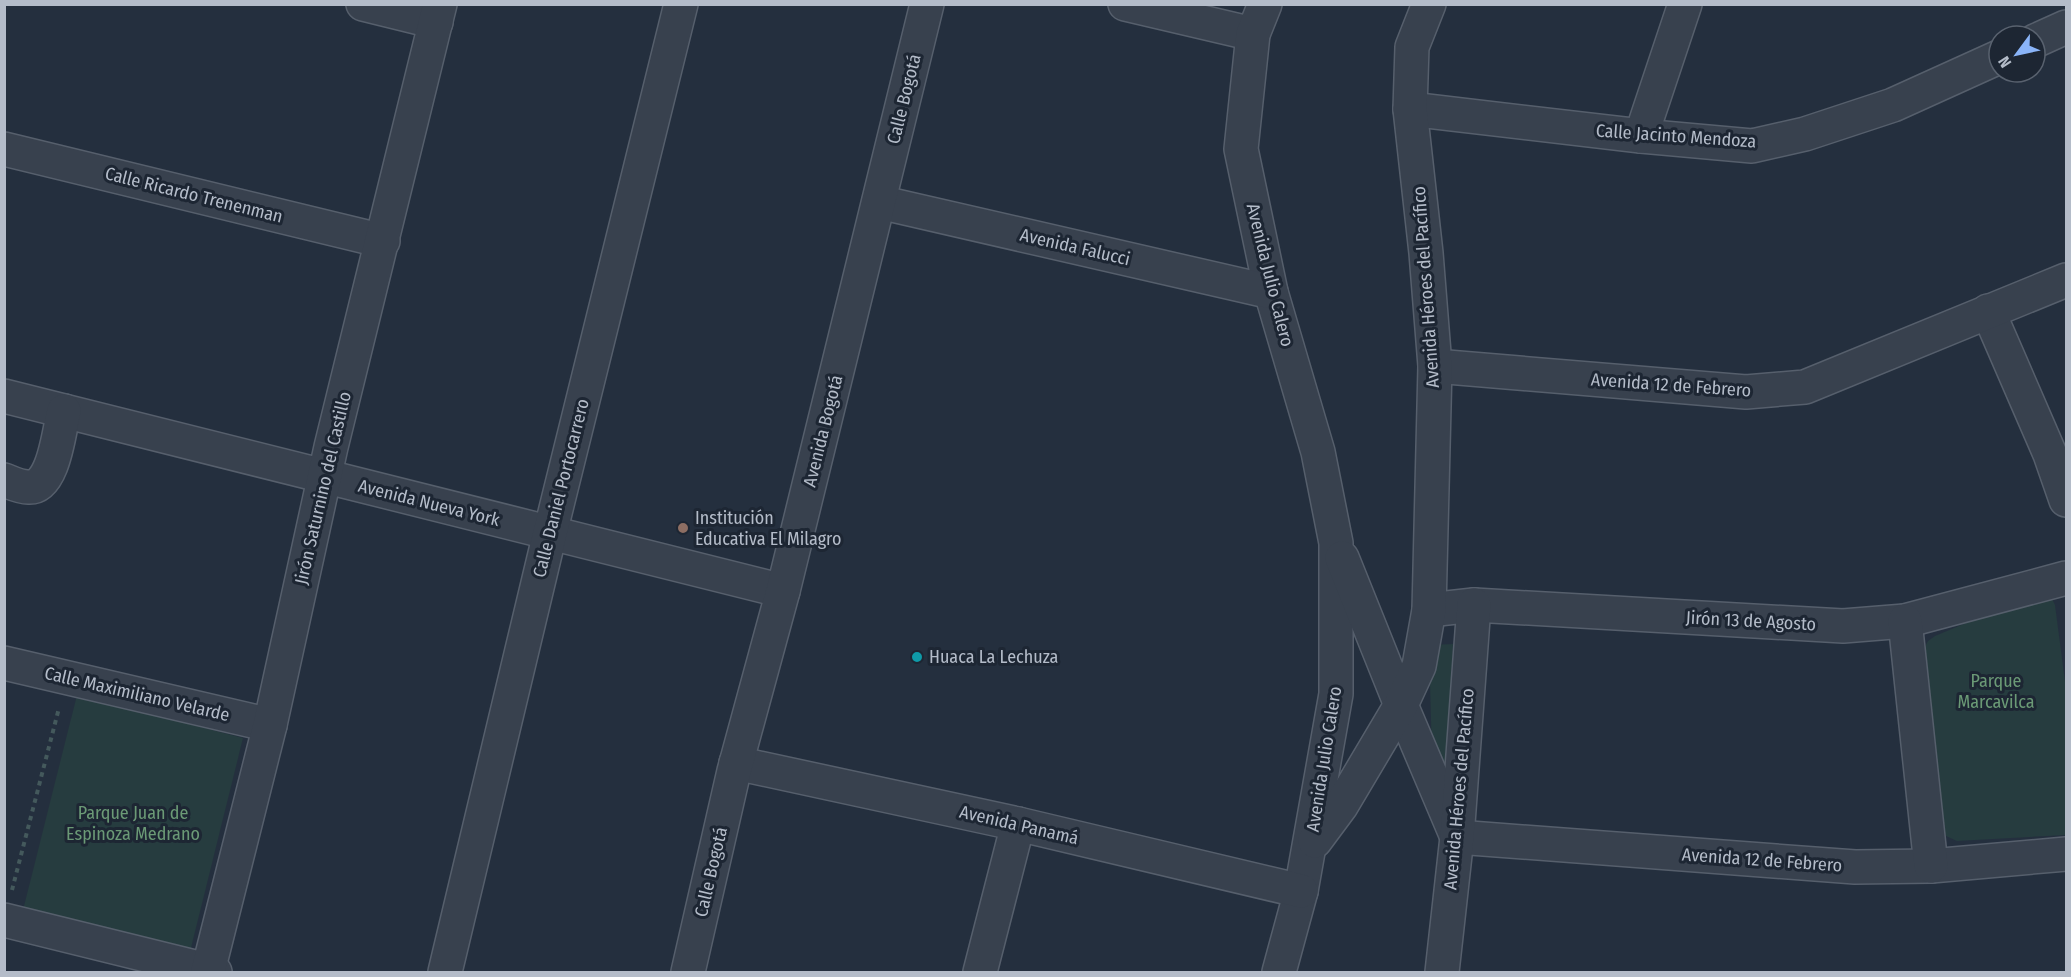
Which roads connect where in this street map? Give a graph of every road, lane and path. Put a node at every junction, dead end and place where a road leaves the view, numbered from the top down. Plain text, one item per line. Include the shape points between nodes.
1 (363, 4) edge
2 (681, 4) edge
3 (927, 4) edge
4 (1125, 4) edge
5 (1429, 4) edge
6 (1685, 4) edge
7 (438, 14) edge
8 (1259, 19) edge
9 (2067, 27) edge
10 (2047, 36) edge
11 (1987, 62) edge
12 (1410, 109) junction
13 (1641, 135) junction
14 (4, 149) edge
15 (880, 198) junction
16 (383, 241) junction
17 (2067, 280) edge
18 (1271, 292) junction
19 (1988, 311) junction
20 (1435, 366) junction
21 (4, 396) edge
22 (64, 411) junction
23 (326, 477) junction
24 (4, 480) edge
25 (2067, 500) edge
26 (550, 533) junction
27 (1336, 543) junction
28 (2067, 578) edge
29 (783, 591) junction
30 (1474, 605) junction
31 (1429, 610) junction
32 (1905, 621) junction
33 (4, 663) edge
34 (67, 677) junction
35 (1401, 705) junction
36 (270, 724) junction
37 (735, 767) junction
38 (1018, 824) junction
39 (1457, 837) junction
40 (1310, 847) junction
41 (2067, 854) edge
42 (1932, 866) junction
43 (1302, 891) junction
44 (8, 908) edge
45 (211, 972) edge
46 (444, 972) edge
47 (688, 972) edge
48 (980, 972) edge
49 (1280, 972) edge
50 (1442, 972) edge

1 - 7 street
2 - 26 street, Calle Daniel Portocarrero
3 - 15 street, Calle Bogotá
4 - 8 street
5 - 12 street, Avenida Héroes del Pacífico via 1412,47
6 - 13 street
7 - 16 street, Jirón Saturnino del Castillo
8 - 18 street, Avenida Julio Calero via 1240,148
9 - 10 street
11 - 13 street, Calle Jacinto Mendoza via 1893,105 1805,134 1752,146
12 - 13 street, Calle Jacinto Mendoza
12 - 20 street, Avenida Héroes del Pacífico
14 - 16 street, Calle Ricardo Trenenman
15 - 18 street, Avenida Falucci
15 - 29 street, Avenida Bogotá
16 - 23 street, Jirón Saturnino del Castillo
17 - 19 street, Avenida 12 de Febrero
18 - 27 street, Avenida Julio Calero via 1318,452
19 - 20 street, Avenida 12 de Febrero via 1805,387 1746,392
19 - 25 street
20 - 31 street, Avenida Héroes del Pacífico
21 - 22 street, Avenida Nueva York
22 - 23 street, Avenida Nueva York
22 - 24 street via 49,474 29,488
23 - 26 street, Avenida Nueva York
23 - 36 street, Jirón Saturnino del Castillo
26 - 29 street, Avenida Nueva York
26 - 46 street, Calle Daniel Portocarrero
27 - 35 street, Avenida Julio Calero
27 - 40 street, Avenida Julio Calero via 1336,694
28 - 32 street, Jirón 13 de Agosto
29 - 37 street, Avenida Bogotá
30 - 31 street, Jirón 13 de Agosto
30 - 32 street, Jirón 13 de Agosto via 1843,626
30 - 39 street, Avenida Héroes del Pacífico
31 - 35 street, Avenida Héroes del Pacífico via 1419,666
32 - 42 street
33 - 34 street, Calle Maximiliano Velarde
34 - 36 street, Calle Maximiliano Velarde
34 - 44 path
35 - 39 street, Avenida Julio Calero
35 - 40 street, Avenida Héroes del Pacífico via 1341,806
36 - 45 street, Jirón Saturnino del Castillo
37 - 38 street, Avenida Panamá
37 - 47 street, Calle Bogotá
38 - 43 street, Avenida Panamá
38 - 48 street
39 - 42 street, Avenida 12 de Febrero via 1855,867
39 - 50 street, Avenida Héroes del Pacífico
40 - 43 street, Avenida Julio Calero
41 - 42 street, Avenida 12 de Febrero
43 - 49 street, Avenida Julio Calero
44 - 45 street

